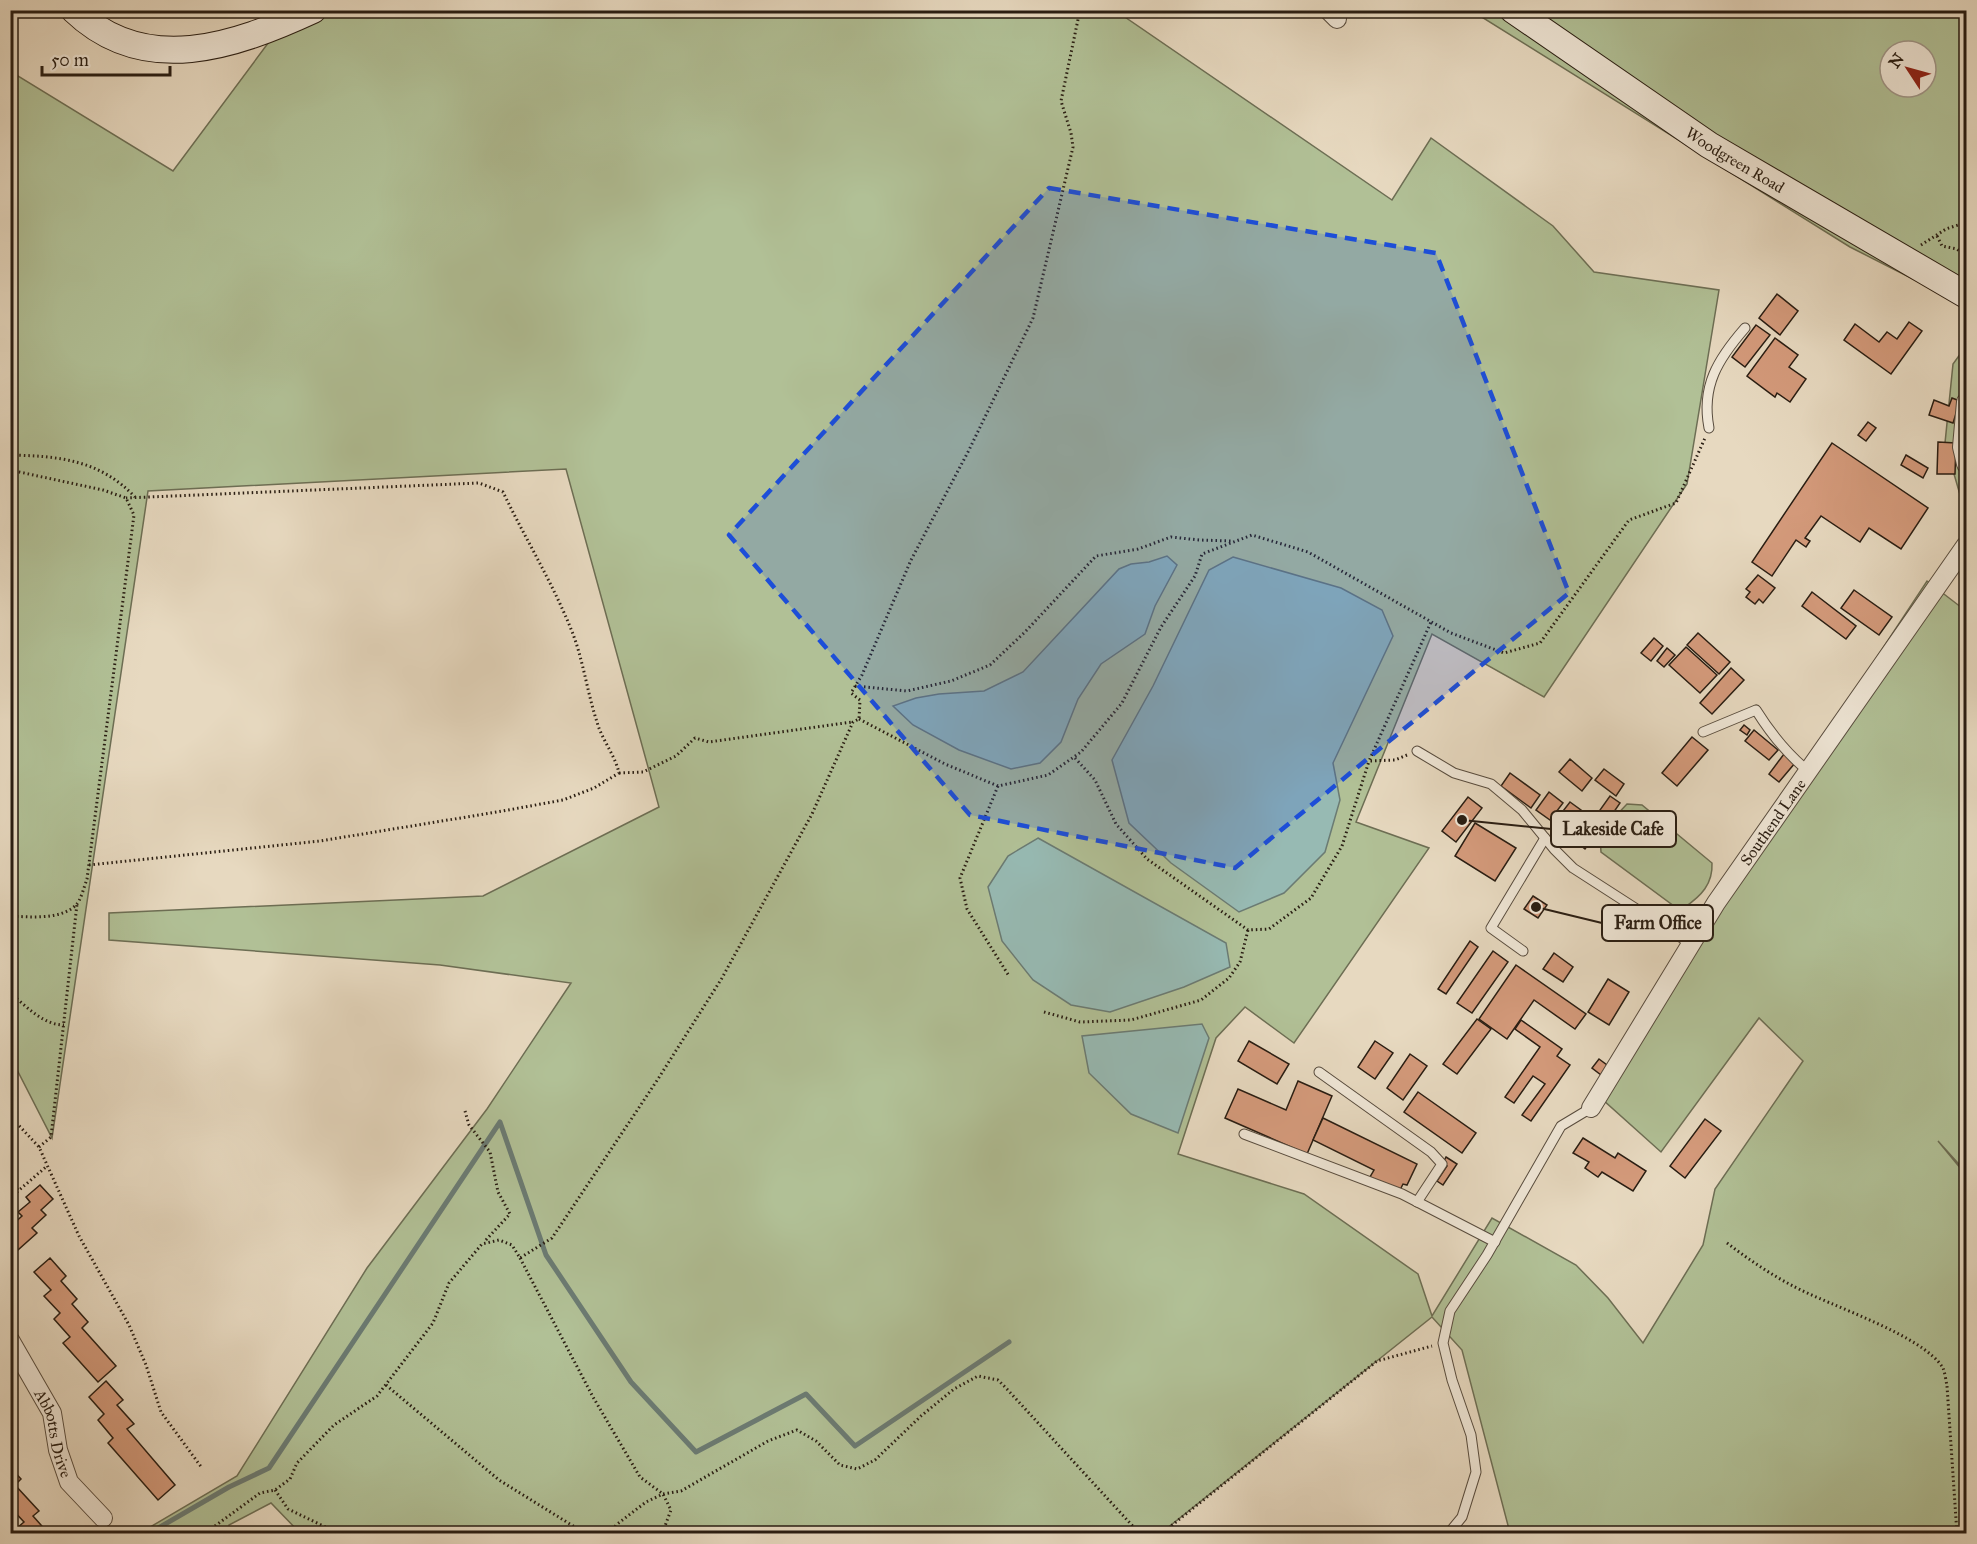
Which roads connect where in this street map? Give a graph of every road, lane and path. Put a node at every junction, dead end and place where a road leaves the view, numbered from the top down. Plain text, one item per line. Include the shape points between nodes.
1 (74, 10) edge
2 (313, 10) edge
3 (1080, 10) edge
4 (1513, 10) edge
5 (1966, 217) edge
6 (1937, 236) junction
7 (1966, 256) edge
8 (1909, 262) junction
9 (1966, 295) edge
10 (1745, 328) dead end
11 (1966, 402) edge
12 (1709, 428) joint
13 (10, 454) edge
14 (1966, 464) edge
15 (10, 470) edge
16 (126, 498) junction
17 (136, 498) junction
18 (1236, 541) junction
19 (1966, 544) edge
20 (1431, 622) junction
21 (855, 686) junction
22 (859, 719) junction
23 (853, 722) junction
24 (1702, 732) dead end
25 (1417, 751) joint
26 (1074, 757) junction
27 (1369, 761) junction
28 (1808, 771) junction
29 (619, 773) junction
30 (998, 786) junction
31 (1545, 838) junction
32 (89, 865) junction
33 (77, 904) junction
34 (10, 916) edge
35 (1248, 930) junction
36 (1691, 944) junction
37 (1523, 951) dead end
38 (1009, 976) dead end
39 (10, 993) edge
40 (1044, 1012) dead end
41 (64, 1025) junction
42 (1319, 1072) dead end
43 (1591, 1108) joint
44 (465, 1111) dead end
45 (10, 1116) edge
46 (1244, 1134) dead end
47 (39, 1147) junction
48 (47, 1166) junction
49 (10, 1198) edge
50 (1417, 1202) junction
51 (1495, 1242) junction
52 (1727, 1243) dead end
53 (482, 1244) junction
54 (520, 1258) junction
55 (10, 1340) edge
56 (1443, 1343) junction
57 (386, 1385) junction
58 (202, 1468) dead end
59 (275, 1490) junction
60 (663, 1494) junction
61 (103, 1518) dead end
62 (204, 1533) edge
63 (340, 1533) edge
64 (585, 1533) edge
65 (610, 1533) edge
66 (662, 1533) edge
67 (1140, 1533) edge
68 (1161, 1533) edge
69 (1448, 1533) edge
70 (1957, 1533) edge

1 - 2 street via 107,35 149,50 188,51 273,29
3 - 21 path via 1061,101 1073,147 1033,318 911,560
4 - 8 street, Woodgreen Road via 1709,146
5 - 6 path via 1964,223
6 - 7 path via 1942,246
6 - 8 path via 1918,247
8 - 9 street, Woodgreen Road
10 - 12 lane via 1717,364 1707,400
11 - 14 street via 1962,447
12 - 20 path via 1676,503 1629,520 1540,643 1504,653
13 - 17 path via 64,459 99,468
15 - 16 path
16 - 17 path
16 - 32 path via 134,515
17 - 29 path via 479,483 503,492 571,630 597,726
18 - 20 path via 1252,535 1308,552
18 - 21 path via 1171,537 1138,549 1096,556 990,665 951,681 907,691
18 - 26 path via 1202,554 1195,576 1161,627 1122,703
19 - 28 street, Southend Lane
20 - 27 path
21 - 22 path via 851,693 860,700
22 - 23 path
22 - 30 path via 945,764
23 - 29 path via 709,742 695,738 676,756 643,772
23 - 54 path via 812,814 722,978 552,1238
24 - 28 lane via 1756,710 1770,734
25 - 27 path via 1395,760
25 - 31 lane via 1454,773 1491,784 1522,810
26 - 30 path via 1048,775
26 - 35 path via 1095,780 1116,825 1147,859
27 - 35 path via 1342,846 1311,898 1269,929
28 - 36 street, Southend Lane
29 - 32 path via 563,800 519,808 320,841
30 - 38 path via 960,879 967,909
31 - 36 lane via 1573,868
31 - 37 lane via 1491,928
32 - 33 path
33 - 34 path via 62,914
33 - 41 path
35 - 40 path via 1240,962 1229,978 1201,1000 1131,1020 1080,1022
36 - 43 street, Southend Lane
39 - 41 path via 54,1025
41 - 47 path via 51,1137
42 - 50 lane via 1431,1152 1442,1164
43 - 51 lane via 1561,1126
44 - 53 path via 469,1125 490,1152 498,1192 510,1214
45 - 47 path
46 - 50 lane
47 - 48 path
48 - 49 path
48 - 58 path via 79,1236 129,1325 161,1412
50 - 51 lane
51 - 56 lane via 1450,1311
52 - 70 path via 1794,1287 1908,1338 1943,1369
53 - 54 path via 499,1240 512,1245
53 - 57 path via 449,1283 433,1323
54 - 60 path via 640,1477
55 - 61 street, Abbotts Drive via 52,1413 58,1450 69,1482
56 - 68 path via 1377,1361
56 - 69 lane via 1471,1435 1476,1472 1462,1517
57 - 59 path via 334,1425 297,1463 290,1479
57 - 64 path via 499,1480
59 - 62 path via 260,1493
59 - 63 path via 288,1509
60 - 65 path via 646,1502
60 - 66 path via 671,1510
60 - 67 path via 681,1491 768,1441 797,1430 840,1465 857,1469 876,1460 921,1416 954,1389 978,1376 998,1380

